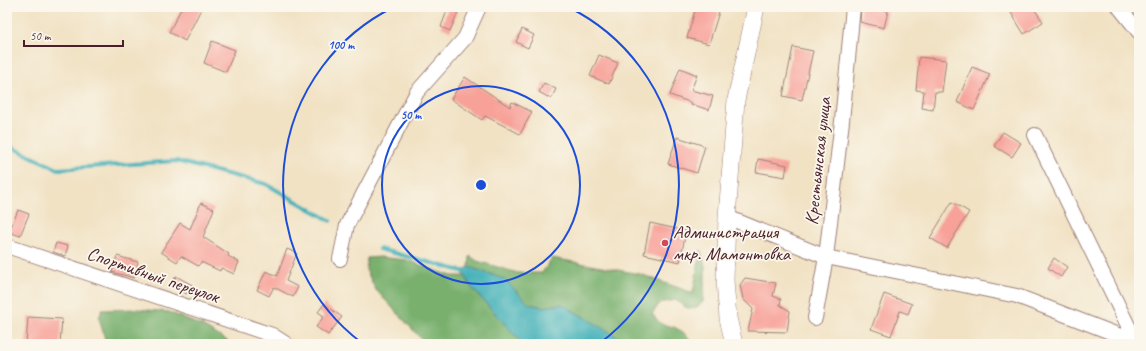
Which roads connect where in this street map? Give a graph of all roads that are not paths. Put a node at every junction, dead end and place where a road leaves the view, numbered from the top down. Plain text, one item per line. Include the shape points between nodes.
1 (480, 7) edge
2 (756, 7) edge
3 (853, 7) edge
4 (1119, 7) edge
5 (1139, 32) edge
6 (1035, 135) dead end
7 (727, 216) junction
8 (7, 246) edge
9 (826, 257) junction
10 (340, 259) dead end
11 (815, 318) dead end
12 (1136, 343) edge
13 (286, 344) edge
14 (734, 344) edge

1 - 10 street via 466,38 417,92 347,225
2 - 7 street via 736,100
3 - 9 street, Крестьянская улица
4 - 5 street
6 - 12 street
7 - 9 street
7 - 14 street via 725,280 728,318
8 - 13 street, Спортивный переулок via 272,335
9 - 11 street, Крестьянская улица
9 - 12 street via 1017,296

